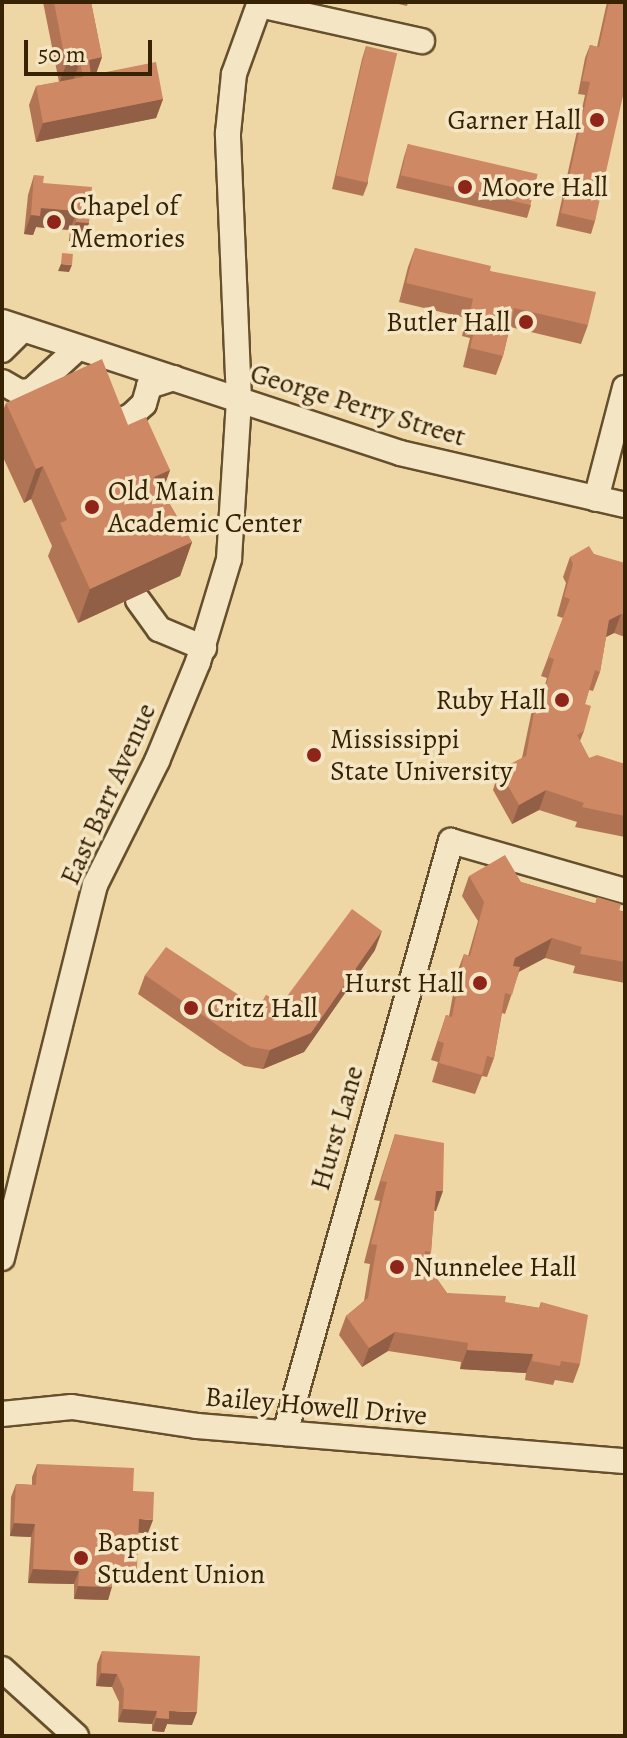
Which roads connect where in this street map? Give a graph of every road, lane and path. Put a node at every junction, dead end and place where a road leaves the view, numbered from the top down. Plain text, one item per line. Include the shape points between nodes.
1 (259, 3) edge
2 (422, 41) dead end
3 (12, 327) edge
4 (78, 348) junction
5 (2, 350) edge
6 (174, 378) junction
7 (2, 382) edge
8 (625, 388) edge
9 (239, 400) junction
10 (103, 430) edge
11 (596, 499) junction
12 (625, 505) edge
13 (138, 600) dead end
14 (204, 648) junction
15 (625, 891) edge
16 (2, 1258) edge
17 (2, 1414) edge
18 (285, 1433) junction
19 (625, 1461) edge
20 (2, 1669) edge
21 (76, 1736) edge

1 - 2 street
1 - 9 street, East Barr Avenue via 234,74 228,133
3 - 4 street, George Perry Street
3 - 5 street, George Perry Street
4 - 6 street, George Perry Street
4 - 7 street via 31,391 19,392
6 - 9 street, George Perry Street
6 - 10 street via 149,386 144,404
8 - 11 street
9 - 11 street, George Perry Street via 400,453
9 - 14 street, East Barr Avenue via 229,559
11 - 12 street, George Perry Street
13 - 14 street via 159,629
14 - 16 street, East Barr Avenue via 157,761 95,885
15 - 18 street, Hurst Lane via 451,841
17 - 18 street, Bailey Howell Drive via 72,1407
18 - 19 street, Bailey Howell Drive
20 - 21 street

